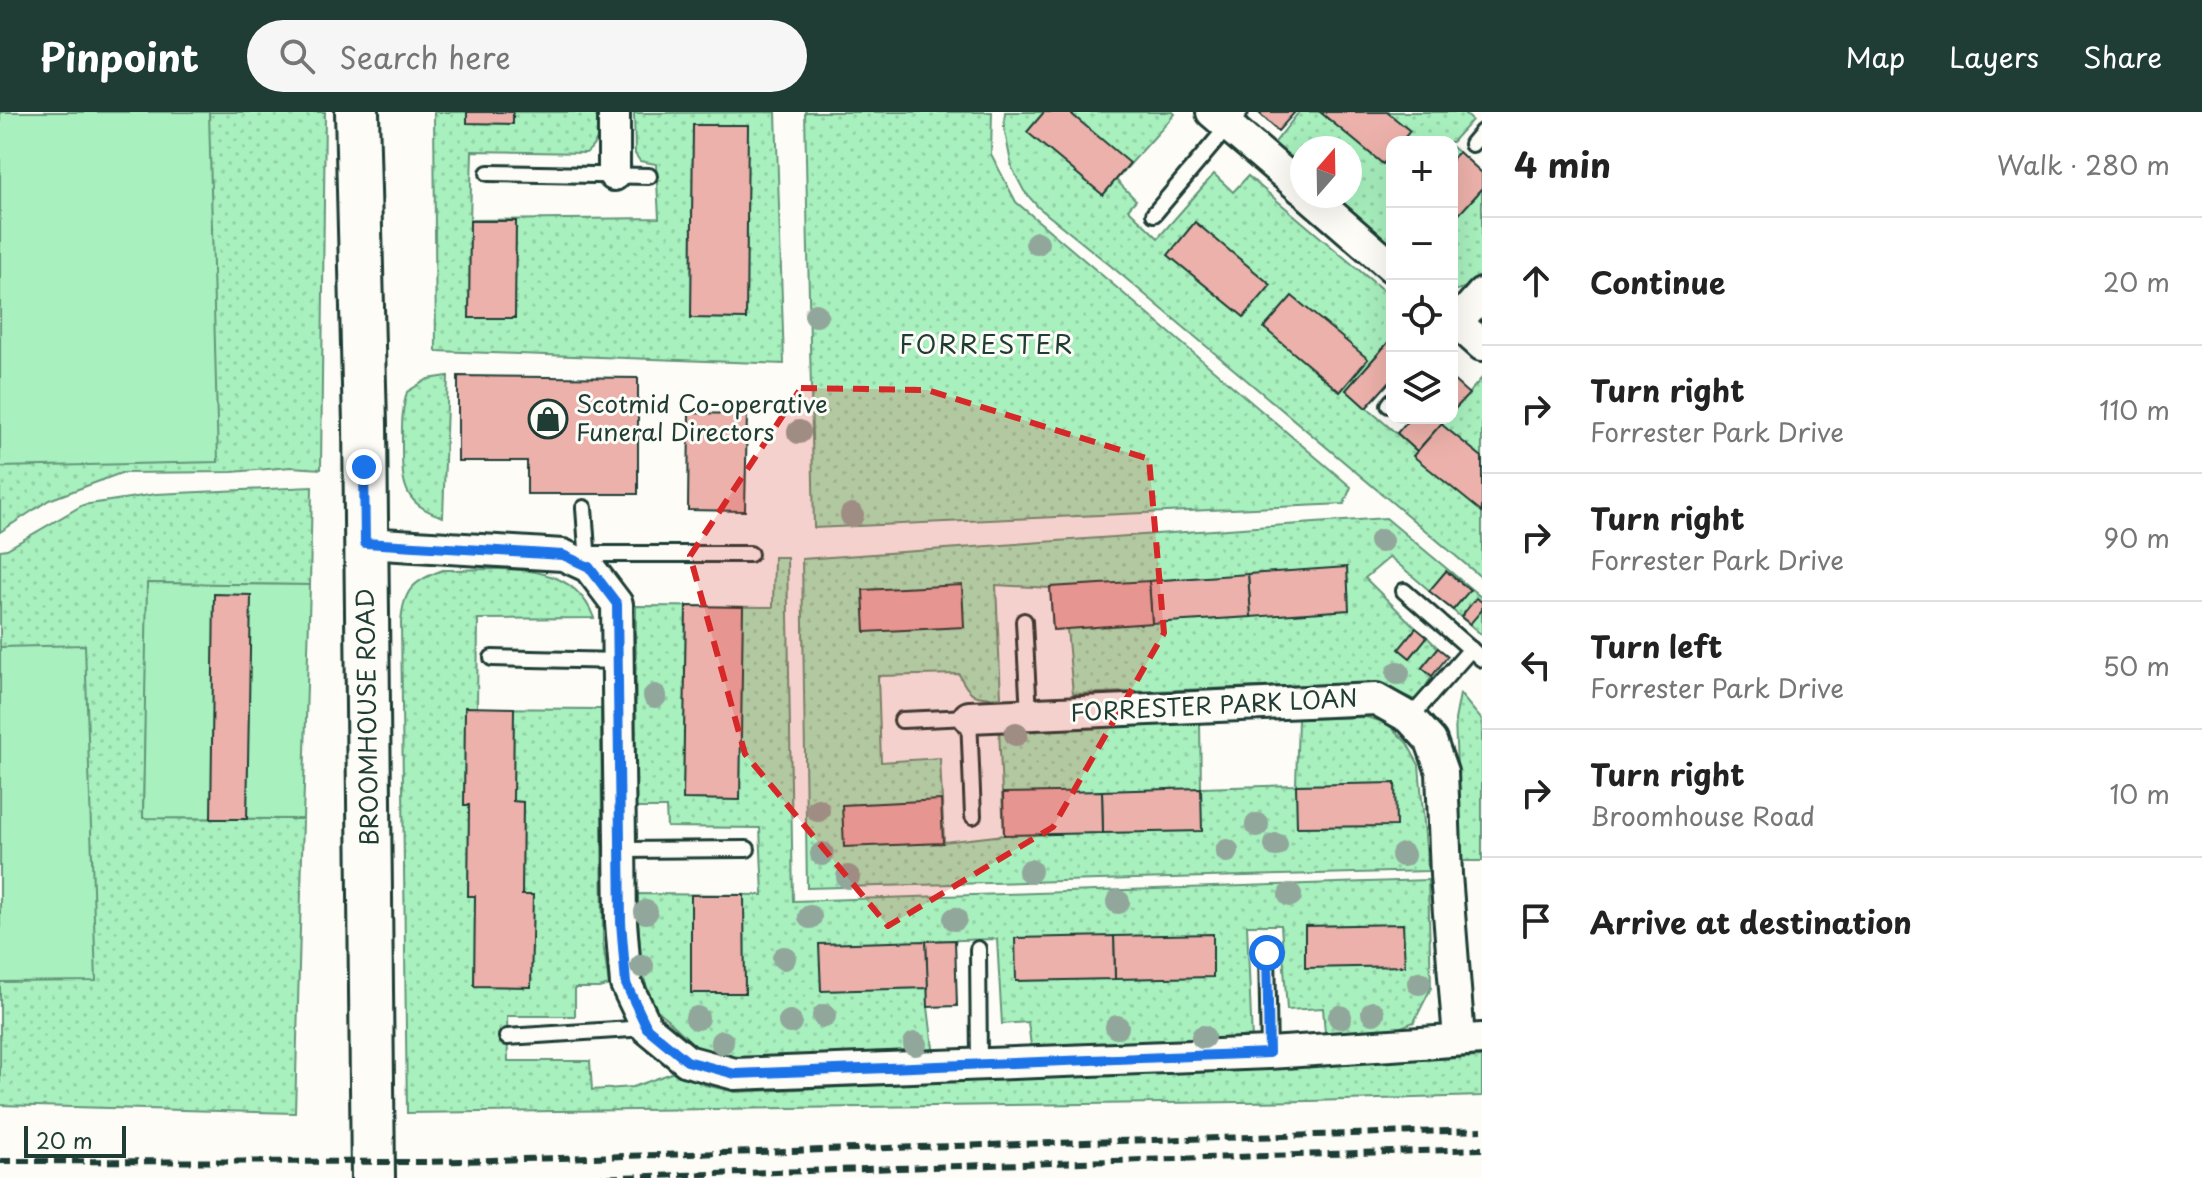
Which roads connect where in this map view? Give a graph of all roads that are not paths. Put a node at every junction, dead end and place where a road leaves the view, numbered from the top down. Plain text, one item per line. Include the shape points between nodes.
1 (357, 112) edge
2 (614, 112) edge
3 (1227, 117) edge
4 (488, 173) dead end
5 (614, 175) junction
6 (649, 176) dead end
7 (1290, 177) edge
8 (1324, 208) edge
9 (1154, 214) dead end
10 (1386, 262) edge
11 (1482, 294) edge
12 (1458, 319) edge
13 (1458, 326) edge
14 (1482, 345) edge
15 (584, 508) dead end
16 (365, 543) junction
17 (750, 554) dead end
18 (580, 559) junction
19 (1404, 591) dead end
20 (1024, 621) dead end
21 (1476, 654) edge
22 (492, 658) dead end
23 (619, 661) junction
24 (1029, 714) junction
25 (969, 717) junction
26 (1410, 718) junction
27 (902, 720) dead end
28 (973, 816) dead end
29 (747, 849) dead end
30 (621, 850) junction
31 (978, 949) dead end
32 (1267, 953) dead end
33 (647, 1028) junction
34 (507, 1037) dead end
35 (1471, 1039) edge
36 (1269, 1053) junction
37 (979, 1064) junction
38 (373, 1178) edge

1 - 16 main road, BROOMHOUSE ROAD
2 - 5 street
3 - 7 street
3 - 9 lane
4 - 5 lane
5 - 6 lane
8 - 10 street
11 - 12 street
13 - 14 street
15 - 18 lane
16 - 18 street
16 - 38 main road, BROOMHOUSE ROAD
17 - 18 lane
18 - 23 street via 617,604
19 - 21 lane
20 - 24 lane
21 - 26 lane
22 - 23 lane
23 - 30 street
24 - 25 street, FORRESTER PARK LOAN
24 - 26 street, FORRESTER PARK LOAN via 1376,699
25 - 27 lane
25 - 28 lane
26 - 35 street, FORRESTER PARK LOAN via 1431,741 1442,772 1446,875
29 - 30 lane
30 - 33 street via 626,984
31 - 37 lane
32 - 36 lane
33 - 34 lane
33 - 37 street via 687,1061 735,1074
35 - 36 street
36 - 37 street

